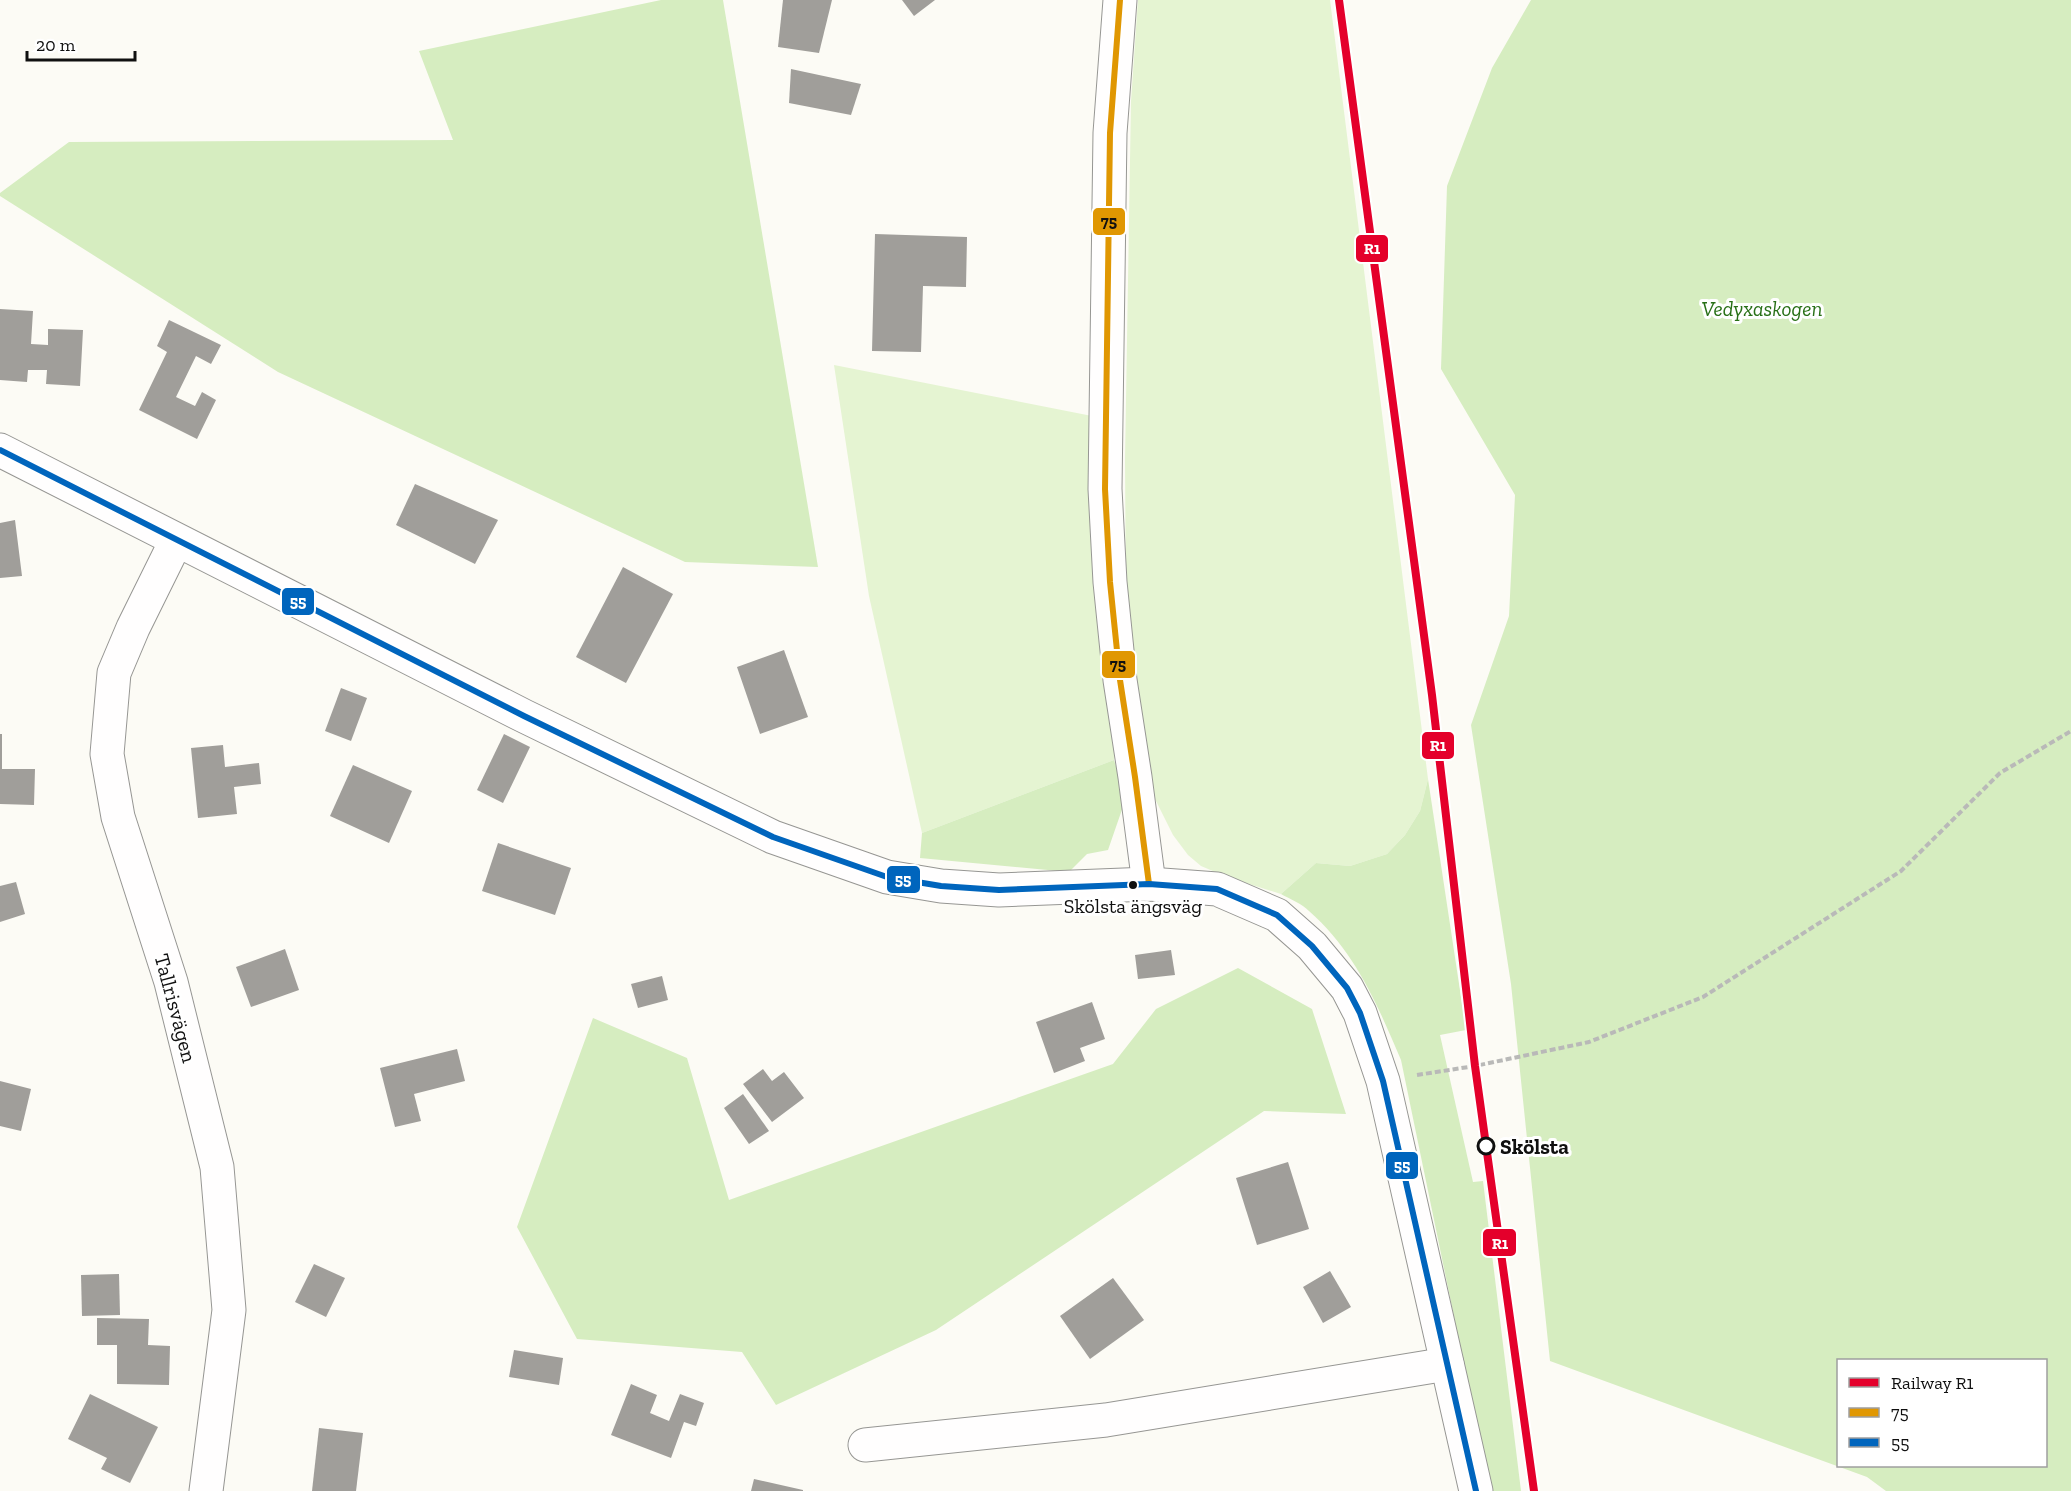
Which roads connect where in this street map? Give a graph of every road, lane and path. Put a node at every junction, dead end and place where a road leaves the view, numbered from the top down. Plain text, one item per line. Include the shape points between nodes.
1 (1120, 0) edge
2 (0, 450) edge
3 (176, 541) junction
4 (2071, 731) edge
5 (1149, 884) junction
6 (1383, 1081) junction
7 (1447, 1364) junction
8 (865, 1445) dead end
9 (206, 1491) edge
10 (1476, 1491) edge

1 - 5 street via 1110,133 1105,489 1120,680
2 - 3 street
3 - 5 street via 773,837 887,877 941,886 999,890
3 - 9 street, Tallrisvägen via 114,673 107,754 118,817 171,982 217,1167 229,1310
4 - 6 path via 2000,774 1901,871 1703,997 1589,1042
5 - 6 street via 1217,889 1277,915 1312,946 1347,988 1360,1013
6 - 7 street
7 - 8 street via 1106,1420
7 - 10 street

